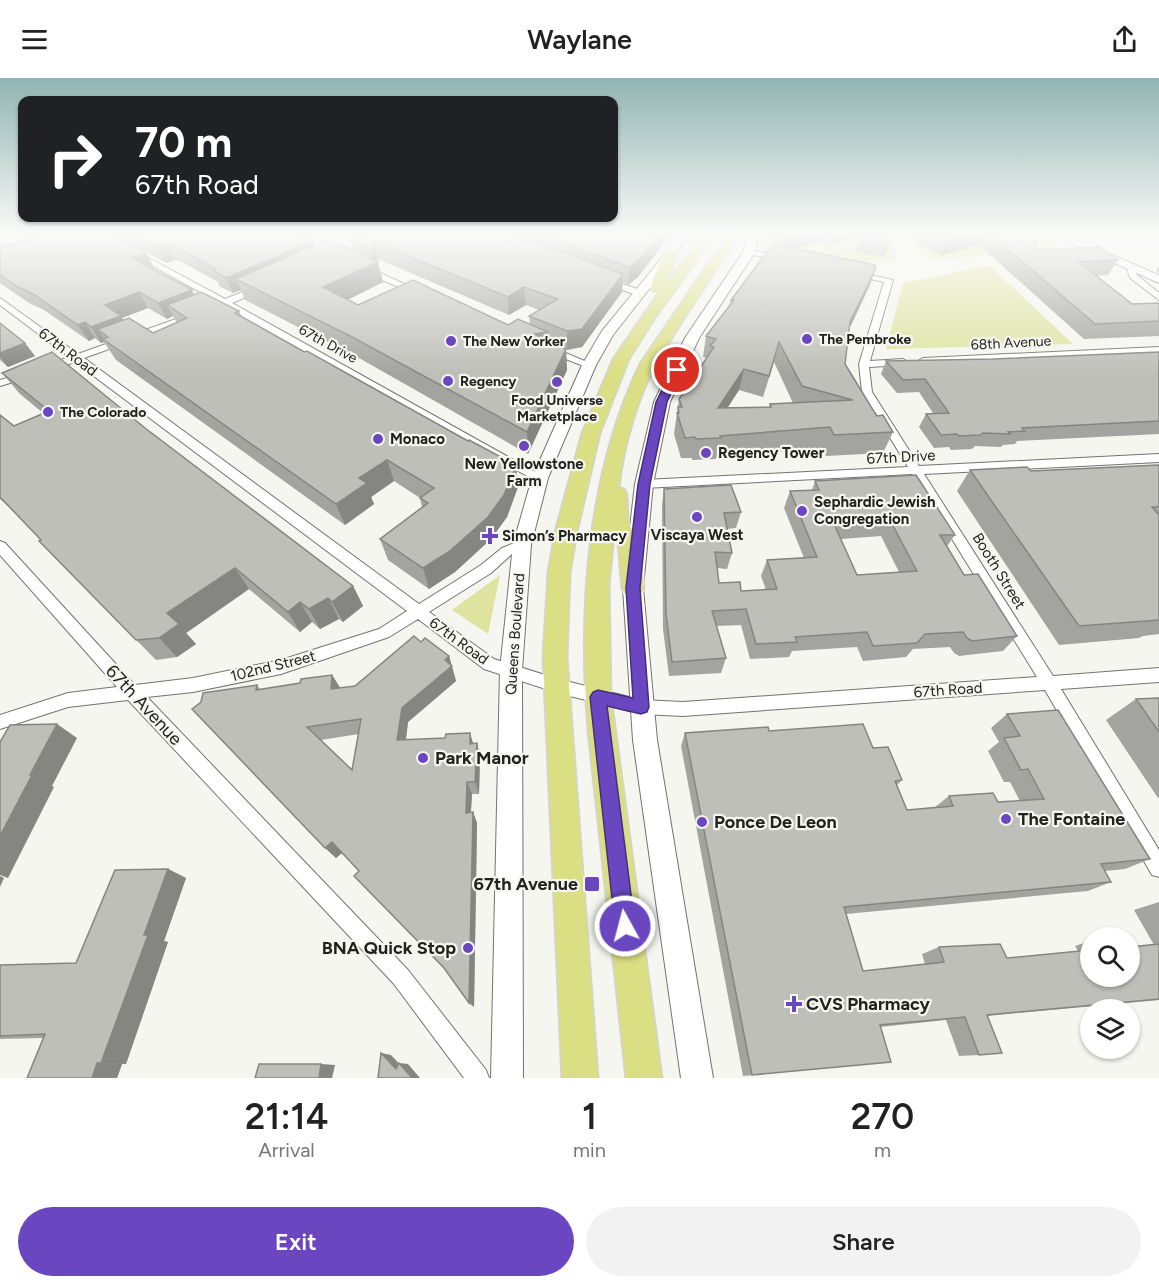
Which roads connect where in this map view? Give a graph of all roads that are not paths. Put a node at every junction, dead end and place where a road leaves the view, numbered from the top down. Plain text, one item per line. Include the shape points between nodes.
1 (185, 281) edge
2 (392, 281) edge
3 (605, 281) edge
4 (650, 281) edge
5 (658, 281) edge
6 (675, 281) edge
7 (704, 281) edge
8 (730, 281) edge
9 (889, 281) edge
10 (1139, 281) edge
11 (268, 285) edge
12 (640, 293) junction
13 (1159, 297) edge
14 (432, 298) edge
15 (0, 301) edge
16 (225, 303) junction
17 (650, 314) junction
18 (537, 344) edge
19 (1159, 350) edge
20 (77, 358) junction
21 (864, 364) junction
22 (589, 365) junction
23 (0, 383) edge
24 (1159, 458) edge
25 (918, 471) junction
26 (611, 473) junction
27 (540, 478) junction
28 (644, 484) junction
29 (522, 545) junction
30 (0, 546) edge
31 (633, 588) junction
32 (420, 613) junction
33 (511, 670) junction
34 (1159, 675) edge
35 (1049, 683) junction
36 (558, 687) junction
37 (132, 692) junction
38 (598, 697) junction
39 (641, 707) junction
40 (0, 722) edge
41 (1159, 868) edge
42 (478, 1078) edge
43 (507, 1078) edge
44 (580, 1078) edge
45 (644, 1078) edge
46 (697, 1078) edge

1 - 16 street, 67th Drive
2 - 14 street
3 - 12 street
4 - 12 street, Queens Boulevard
5 - 17 main road
6 - 17 main road
7 - 26 main road via 639,383
8 - 28 street via 692,338 662,402
9 - 21 street, Booth Street
10 - 13 street
11 - 16 street
12 - 22 street, Queens Boulevard via 607,334
15 - 20 street, 67th Road
16 - 20 street
16 - 27 street, 67th Drive
17 - 36 main road via 621,359 591,433 559,573 555,632
18 - 22 street
19 - 21 street, 68th Avenue
20 - 23 street
20 - 32 street, 67th Road
21 - 25 street, Booth Street via 867,392
22 - 27 street, Queens Boulevard
24 - 25 street, 67th Drive
25 - 28 street, 67th Drive
25 - 35 street, Booth Street
26 - 31 main road via 618,498 618,523 629,543
26 - 38 main road via 598,584
27 - 29 street, Queens Boulevard
28 - 31 street
29 - 32 street, 102nd Street via 507,550 486,569
29 - 33 street, Queens Boulevard
30 - 37 street, 67th Avenue
31 - 39 street
32 - 33 street, 67th Road via 489,664
32 - 37 street, 102nd Street via 384,633 281,667 193,685
33 - 36 street, 67th Road
33 - 43 street, Queens Boulevard
34 - 35 street, 67th Road
35 - 39 street, 67th Road via 683,709
35 - 41 street, Booth Street
36 - 38 street, 67th Road
36 - 44 main road
37 - 40 street, 102nd Street via 68,700
37 - 42 street, 67th Avenue via 401,977
38 - 39 street, 67th Road
38 - 45 main road
39 - 46 street

